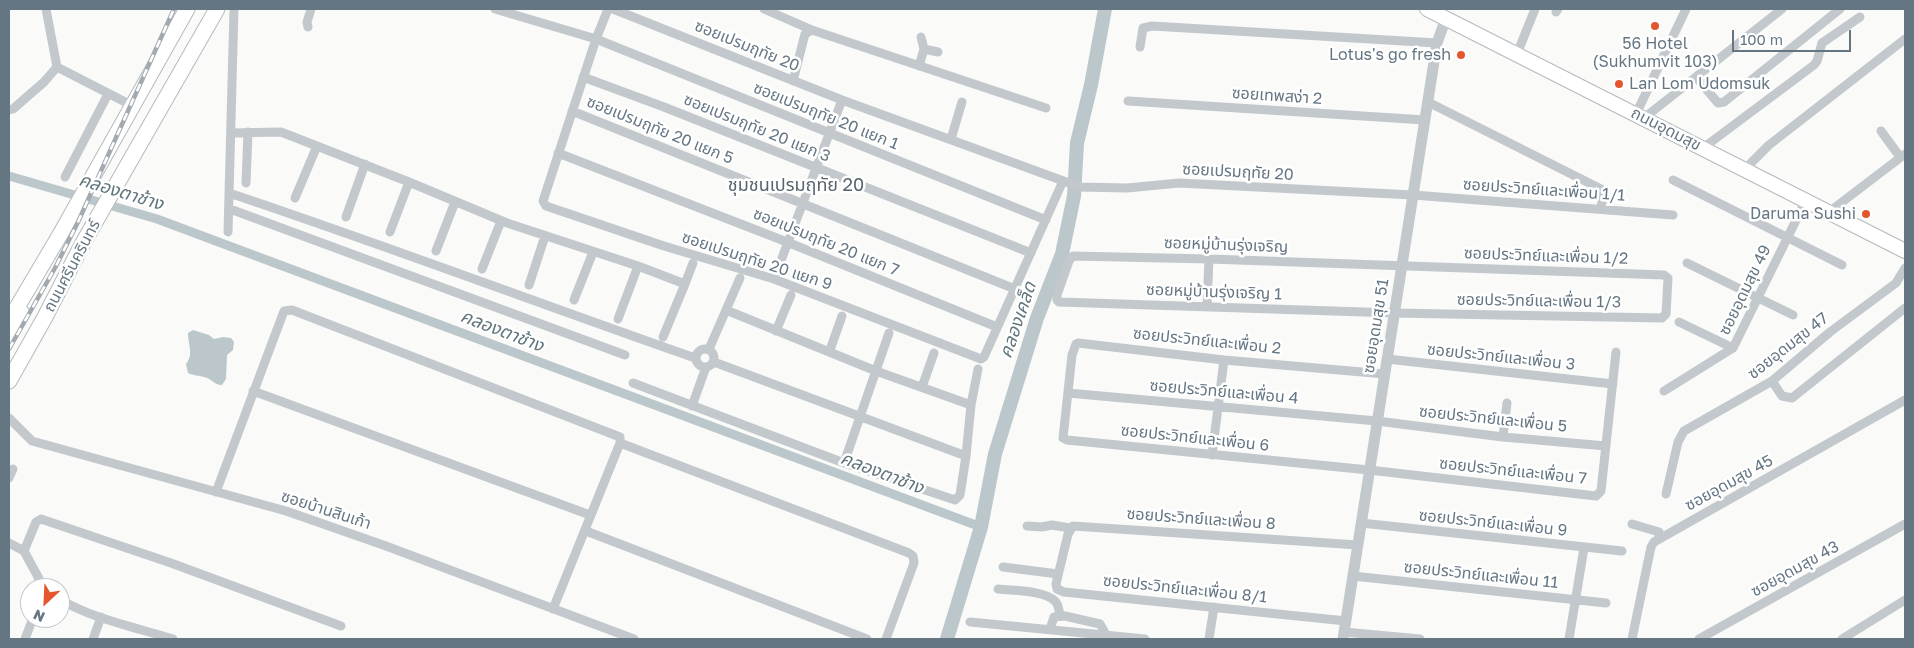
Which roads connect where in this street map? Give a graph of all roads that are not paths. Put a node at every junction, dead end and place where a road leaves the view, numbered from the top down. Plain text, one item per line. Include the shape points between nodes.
1 (46, 9) edge
2 (187, 9) edge
3 (234, 9) edge
4 (311, 9) edge
5 (495, 9) edge
6 (608, 9) edge
7 (613, 9) edge
8 (764, 9) edge
9 (1427, 9) edge
10 (1535, 9) edge
11 (1686, 9) edge
12 (1782, 9) edge
13 (1840, 9) edge
14 (213, 13) edge
15 (1860, 17) dead end
16 (1446, 18) junction
17 (308, 27) dead end
18 (812, 30) junction
19 (921, 38) dead end
20 (1905, 38) edge
21 (596, 39) junction
22 (1437, 43) junction
23 (1140, 47) dead end
24 (924, 49) junction
25 (938, 52) dead end
26 (1517, 54) junction
27 (920, 66) junction
28 (57, 68) junction
29 (583, 77) junction
30 (1696, 77) junction
31 (793, 81) junction
32 (108, 94) junction
33 (842, 100) junction
34 (1128, 101) dead end
35 (962, 102) dead end
36 (1428, 102) junction
37 (133, 106) junction
38 (1046, 108) dead end
39 (9, 110) edge
40 (572, 111) junction
41 (1640, 116) junction
42 (1425, 120) junction
43 (1881, 131) dead end
44 (248, 132) junction
45 (231, 133) junction
46 (830, 133) junction
47 (951, 139) junction
48 (317, 146) junction
49 (1703, 148) junction
50 (558, 153) junction
51 (1903, 155) edge
52 (365, 164) junction
53 (816, 168) junction
54 (1745, 169) junction
55 (65, 176) dead end
56 (1673, 180) dead end
57 (246, 182) dead end
58 (410, 182) junction
59 (1072, 185) junction
60 (229, 193) junction
61 (1413, 195) junction
62 (295, 198) dead end
63 (1806, 200) junction
64 (455, 202) junction
65 (802, 204) junction
66 (230, 209) junction
67 (1600, 209) junction
68 (1829, 212) junction
69 (1673, 215) dead end
70 (346, 217) dead end
71 (1046, 220) junction
72 (501, 221) junction
73 (228, 232) dead end
74 (390, 232) dead end
75 (62, 233) junction
76 (545, 236) junction
77 (1788, 238) junction
78 (787, 242) junction
79 (83, 244) junction
80 (1905, 250) edge
81 (436, 251) dead end
82 (592, 252) junction
83 (1031, 253) junction
84 (1209, 259) junction
85 (693, 263) dead end
86 (1687, 263) dead end
87 (1842, 265) dead end
88 (638, 266) junction
89 (1402, 266) junction
90 (1905, 268) edge
91 (482, 269) dead end
92 (740, 278) dead end
93 (1063, 278) joint
94 (774, 279) junction
95 (685, 284) junction
96 (529, 285) dead end
97 (1015, 289) junction
98 (791, 295) dead end
99 (1667, 298) joint
100 (1757, 299) junction
101 (574, 300) dead end
102 (1207, 306) junction
103 (1905, 308) edge
104 (726, 310) junction
105 (1394, 313) junction
106 (842, 316) dead end
107 (1793, 316) dead end
108 (618, 319) dead end
109 (9, 321) edge
110 (1679, 322) dead end
111 (998, 327) junction
112 (776, 331) junction
113 (889, 333) dead end
114 (9, 335) edge
115 (663, 337) dead end
116 (1733, 348) junction
117 (709, 349) junction
118 (830, 350) junction
119 (934, 352) dead end
120 (1616, 352) dead end
121 (625, 355) dead end
122 (695, 358) junction
123 (1387, 359) junction
124 (1224, 360) junction
125 (714, 362) junction
126 (9, 367) edge
127 (706, 367) junction
128 (978, 369) dead end
129 (876, 370) junction
130 (1385, 374) junction
131 (9, 381) edge
132 (1772, 381) junction
133 (633, 383) dead end
134 (1613, 384) junction
135 (922, 387) junction
136 (253, 391) junction
137 (1664, 391) dead end
138 (1068, 394) junction
139 (1905, 400) edge
140 (1507, 403) dead end
141 (971, 405) junction
142 (692, 406) junction
143 (1218, 406) junction
144 (860, 417) junction
145 (9, 418) edge
146 (1377, 421) junction
147 (1503, 437) junction
148 (620, 443) junction
149 (1606, 446) junction
150 (1212, 455) junction
151 (966, 456) junction
152 (844, 463) junction
153 (1369, 470) junction
154 (216, 492) junction
155 (1666, 494) dead end
156 (590, 515) junction
157 (1361, 523) junction
158 (1632, 524) dead end
159 (1905, 524) edge
160 (1027, 526) dead end
161 (1070, 528) junction
162 (586, 531) junction
163 (1659, 535) junction
164 (9, 543) edge
165 (1358, 545) junction
166 (1584, 548) junction
167 (22, 550) junction
168 (1622, 551) dead end
169 (1003, 567) dead end
170 (1058, 574) junction
171 (1353, 576) junction
172 (38, 578) edge
173 (998, 589) dead end
174 (1575, 600) junction
175 (1905, 600) edge
176 (1606, 603) dead end
177 (70, 605) edge
178 (1214, 607) junction
179 (553, 609) junction
180 (1060, 616) junction
181 (101, 617) junction
182 (970, 622) dead end
183 (341, 626) dead end
184 (1050, 629) junction
185 (1344, 630) edge
186 (1106, 635) junction
187 (93, 639) edge
188 (172, 639) edge
189 (634, 639) edge
190 (868, 639) edge
191 (886, 639) edge
192 (1145, 639) edge
193 (1209, 639) edge
194 (1420, 639) edge
195 (1569, 639) edge
196 (1632, 639) edge
197 (1699, 639) edge
198 (1842, 639) edge

1 - 28 street
2 - 37 main road, ถนนศรีนครินทร์
3 - 45 street
4 - 17 street
5 - 21 street, ซอยเปรมฤทัย 20 แยก 1
6 - 21 street
7 - 31 street, ซอยเปรมฤทัย 20
8 - 18 street
9 - 16 main road, ถนนอุดมสุข
10 - 26 street
11 - 41 street
12 - 30 street
13 - 30 street via 1722,103 1718,103
14 - 79 main road, ถนนศรีนครินทร์
15 - 49 street via 1822,43 1814,65
16 - 22 street, ซอยอุดมสุข 51
16 - 26 main road, ถนนอุดมสุข
18 - 27 street
18 - 31 street via 805,34
19 - 24 street
20 - 54 street via 1769,145
21 - 29 street
21 - 46 street, ซอยเปรมฤทัย 20 แยก 1
22 - 23 street via 1152,26 1143,28
22 - 36 street, ซอยอุดมสุข 51
24 - 25 street
24 - 27 street
26 - 41 main road, ถนนอุดมสุข
27 - 38 street
28 - 32 street
28 - 39 street
29 - 40 street
29 - 53 street, ซอยเปรมฤทัย 20 แยก 3
30 - 41 street
31 - 33 street, ซอยเปรมฤทัย 20
32 - 37 street
32 - 55 street
33 - 46 street
33 - 47 street, ซอยเปรมฤทัย 20
34 - 42 street, ซอยเทพสง่า 2
35 - 47 street
36 - 42 street, ซอยอุดมสุข 51
36 - 67 street via 1601,189 1604,196
37 - 75 main road, ถนนศรีนครินทร์
40 - 50 street
40 - 65 street, ซอยเปรมฤทัย 20 แยก 5
41 - 49 main road, ถนนอุดมสุข
42 - 61 street, ซอยอุดมสุข 51
43 - 51 street
44 - 45 street
44 - 48 street via 281,132
44 - 57 street
45 - 60 street
46 - 53 street
46 - 71 street, ซอยเปรมฤทัย 20 แยก 1
47 - 59 street, ซอยเปรมฤทัย 20
48 - 52 street
48 - 62 street
49 - 54 main road, ถนนอุดมสุข
50 - 78 street, ซอยเปรมฤทัย 20 แยก 7
50 - 94 street, ซอยเปรมฤทัย 20 แยก 9 via 543,201 546,206
51 - 68 street
52 - 58 street
52 - 70 street
53 - 65 street
53 - 83 street, ซอยเปรมฤทัย 20 แยก 3
54 - 63 main road, ถนนอุดมสุข
56 - 77 street
58 - 64 street
58 - 74 street
59 - 61 street, ซอยเปรมฤทัย 20 via 1128,188 1178,183
59 - 71 street
60 - 66 street
60 - 122 street via 344,231
61 - 67 street, ซอยประวิทย์และเพื่อน 1/1
61 - 89 street, ซอยอุดมสุข 51
63 - 68 main road, ถนนอุดมสุข
63 - 77 street, ซอยอุดมสุข 49
64 - 72 street
64 - 81 street
65 - 78 street
65 - 97 street, ซอยเปรมฤทัย 20 แยก 5
66 - 73 street
66 - 121 street
67 - 69 street, ซอยประวิทย์และเพื่อน 1/1
68 - 80 main road, ถนนอุดมสุข
71 - 83 street
72 - 76 street
72 - 91 street
75 - 109 main road, ถนนศรีนครินทร์
75 - 114 main road
76 - 82 street
76 - 96 street
77 - 87 street
77 - 100 street, ซอยอุดมสุข 49
78 - 94 street
78 - 111 street, ซอยเปรมฤทัย 20 แยก 7
79 - 126 main road
79 - 131 main road, ถนนศรีนครินทร์
82 - 88 street
82 - 101 street
83 - 97 street
84 - 89 street, ซอยหมู่บ้านรุ่งเจริญ
84 - 93 street, ซอยหมู่บ้านรุ่งเจริญ via 1073,256
84 - 102 street
85 - 95 street
86 - 100 street
88 - 95 street
88 - 108 street
89 - 99 street, ซอยประวิทย์และเพื่อน 1/2 via 1664,275 1669,283
89 - 105 street, ซอยอุดมสุข 51
90 - 132 street, ซอยอุดมสุข 47 via 1896,283
92 - 104 street
93 - 102 street, ซอยหมู่บ้านรุ่งเจริญ 1 via 1057,298 1062,303
94 - 111 street, ซอยเปรมฤทัย 20 แยก 9 via 979,359 984,357
95 - 115 street
97 - 111 street
98 - 112 street
99 - 105 street, ซอยประวิทย์และเพื่อน 1/3 via 1666,314 1662,318
100 - 107 street
100 - 116 street, ซอยอุดมสุข 49
102 - 105 street, ซอยหมู่บ้านรุ่งเจริญ 1
103 - 132 street via 1792,398 1782,396
104 - 112 street
104 - 117 street
105 - 123 street, ซอยอุดมสุข 51
106 - 118 street
110 - 116 street
112 - 118 street
113 - 129 street
116 - 137 street, ซอยอุดมสุข 49
117 - 122 street via 699,350
117 - 125 street via 715,357
118 - 129 street
119 - 135 street
120 - 134 street, ซอยประวิทย์และเพื่อน 7
122 - 127 street via 699,365
123 - 130 street, ซอยอุดมสุข 51
123 - 134 street, ซอยประวิทย์และเพื่อน 3
124 - 130 street, ซอยประวิทย์และเพื่อน 2
124 - 138 street, ซอยประวิทย์และเพื่อน 2 via 1078,343 1072,355
124 - 143 street
125 - 127 street
125 - 144 street
127 - 142 street
128 - 141 street
129 - 135 street
129 - 144 street
130 - 146 street, ซอยอุดมสุข 51
132 - 155 street, ซอยอุดมสุข 47 via 1684,431 1678,442
133 - 142 street
134 - 149 street, ซอยประวิทย์และเพื่อน 7
135 - 141 street
136 - 148 street via 284,311 288,309 617,435
136 - 154 street
136 - 156 street
138 - 143 street, ซอยประวิทย์และเพื่อน 4
138 - 150 street, ซอยประวิทย์และเพื่อน 6 via 1064,440
139 - 163 street, ซอยอุดมสุข 45 via 1710,512
140 - 147 street
141 - 151 street
142 - 152 street
143 - 146 street, ซอยประวิทย์และเพื่อน 4
143 - 150 street
144 - 151 street
144 - 152 street
145 - 154 street, ซอยบ้านสินเก้า via 32,441
146 - 147 street, ซอยประวิทย์และเพื่อน 5
146 - 153 street, ซอยอุดมสุข 51
147 - 149 street, ซอยประวิทย์และเพื่อน 5
148 - 156 street
148 - 191 street via 909,553 914,563
149 - 153 street, ซอยประวิทย์และเพื่อน 7 via 1600,491 1596,496
150 - 153 street, ซอยประวิทย์และเพื่อน 6
151 - 152 street via 960,495 955,500
153 - 157 street, ซอยอุดมสุข 51
154 - 179 street, ซอยบ้านสินเก้า via 286,511
156 - 162 street
157 - 165 street, ซอยอุดมสุข 51
157 - 166 street, ซอยประวิทย์และเพื่อน 9
158 - 163 street
159 - 197 street, ซอยอุดมสุข 43
160 - 161 street, ซอยประวิทย์และเพื่อน 8
161 - 165 street, ซอยประวิทย์และเพื่อน 8 via 1134,529
161 - 170 street
162 - 179 street
162 - 190 street
163 - 196 street via 1651,547
164 - 167 street
165 - 171 street, ซอยอุดมสุข 51
166 - 168 street, ซอยประวิทย์และเพื่อน 9
166 - 174 street
167 - 172 street
167 - 183 street via 36,522 41,519
169 - 170 street
170 - 178 street, ซอยประวิทย์และเพื่อน 8/1 via 1057,589 1064,592
171 - 174 street, ซอยประวิทย์และเพื่อน 11
171 - 185 street, ซอยอุดมสุข 51
173 - 180 street via 1051,598 1057,602
174 - 176 street, ซอยประวิทย์และเพื่อน 11
174 - 195 street
175 - 198 street
177 - 181 street
178 - 185 street, ซอยประวิทย์และเพื่อน 8/1
178 - 193 street
179 - 189 street, ซอยบ้านสินเก้า
180 - 184 street via 1054,617
180 - 186 street via 1100,624
181 - 187 street
181 - 188 street
182 - 184 street
184 - 186 street
185 - 194 street, ซอยประวิทย์และเพื่อน 8/1
186 - 192 street

